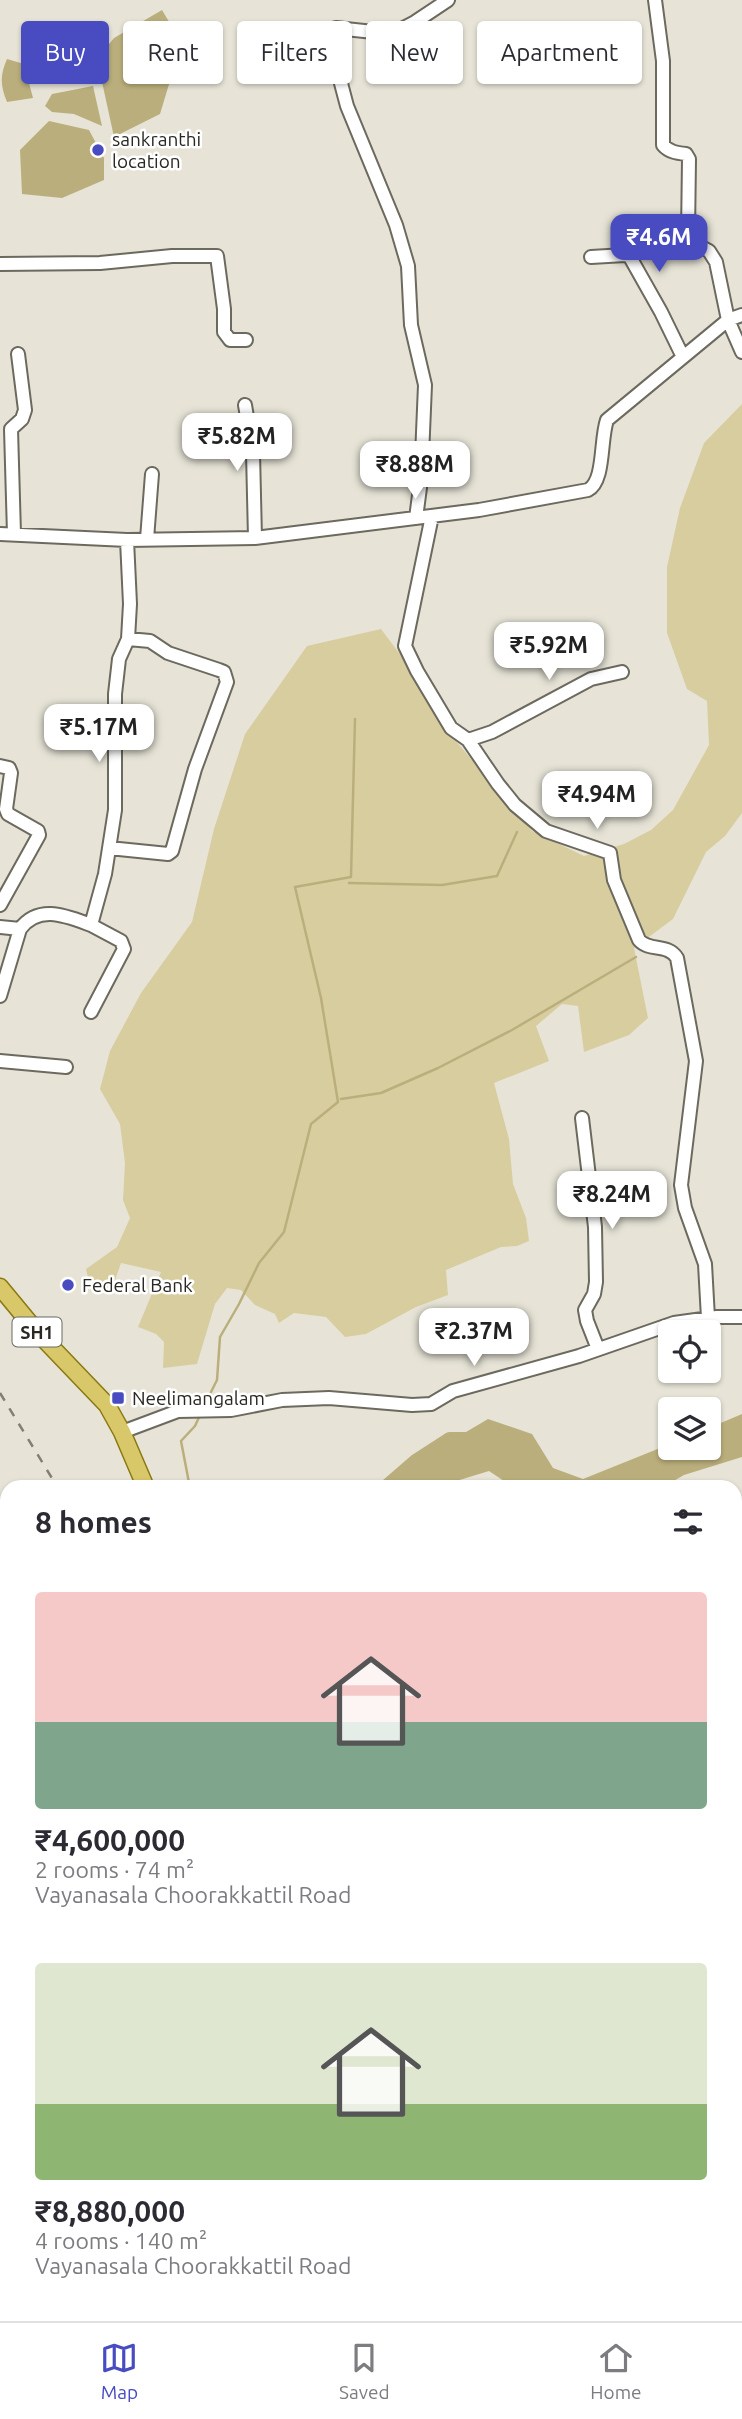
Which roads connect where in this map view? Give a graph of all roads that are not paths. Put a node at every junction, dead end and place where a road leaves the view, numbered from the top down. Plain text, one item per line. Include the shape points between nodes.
1 (448, 0) edge
2 (655, 0) edge
3 (591, 257) dead end
4 (0, 264) edge
5 (742, 316) edge
6 (727, 320) junction
7 (246, 340) dead end
8 (742, 352) edge
9 (18, 354) dead end
10 (683, 357) junction
11 (245, 405) dead end
12 (152, 474) dead end
13 (432, 516) junction
14 (416, 518) junction
15 (0, 534) edge
16 (14, 534) junction
17 (255, 538) junction
18 (147, 539) junction
19 (127, 540) junction
20 (128, 639) junction
21 (622, 672) dead end
22 (468, 740) junction
23 (0, 766) edge
24 (109, 848) junction
25 (0, 905) edge
26 (91, 926) junction
27 (0, 928) edge
28 (20, 929) junction
29 (0, 996) edge
30 (91, 1012) dead end
31 (0, 1061) edge
32 (66, 1067) dead end
33 (582, 1118) dead end
34 (0, 1287) edge
35 (742, 1317) edge
36 (708, 1318) junction
37 (598, 1349) junction
38 (122, 1432) junction
39 (143, 1480) edge

1 - 14 street via 392,34 336,28 329,38 346,106 396,225 408,266 411,325 425,384
2 - 6 street via 663,61 663,145 689,159 688,234 716,262
3 - 10 street via 629,257
4 - 7 street via 217,256 223,332 230,340
5 - 6 street
6 - 8 street
6 - 10 street
9 - 16 street via 25,410 11,429
10 - 13 street via 607,421 595,487
11 - 17 street via 253,453
12 - 18 street
13 - 14 street
13 - 22 street via 405,646 451,728
14 - 17 street
15 - 16 street
16 - 19 street
17 - 18 street
18 - 19 street
19 - 20 street
20 - 24 street via 119,659 115,694 115,810
20 - 24 street via 150,641 168,653 224,672 227,682 195,769 172,851
21 - 22 street via 591,679
22 - 36 street via 515,805 546,831 610,853 614,880 639,940 669,950 677,958 695,1061 681,1185 705,1264
23 - 25 street via 11,773 8,814 39,835
24 - 26 street
26 - 28 street via 55,913 40,913
26 - 30 street via 121,941 124,950
27 - 28 street
28 - 29 street
31 - 32 street
33 - 37 street via 595,1227 596,1282 585,1310
34 - 38 main road, SH1 via 107,1405
35 - 36 street
36 - 37 street via 674,1323
37 - 38 street via 453,1391 431,1404 282,1399 231,1410 165,1415
38 - 39 main road, SH1

